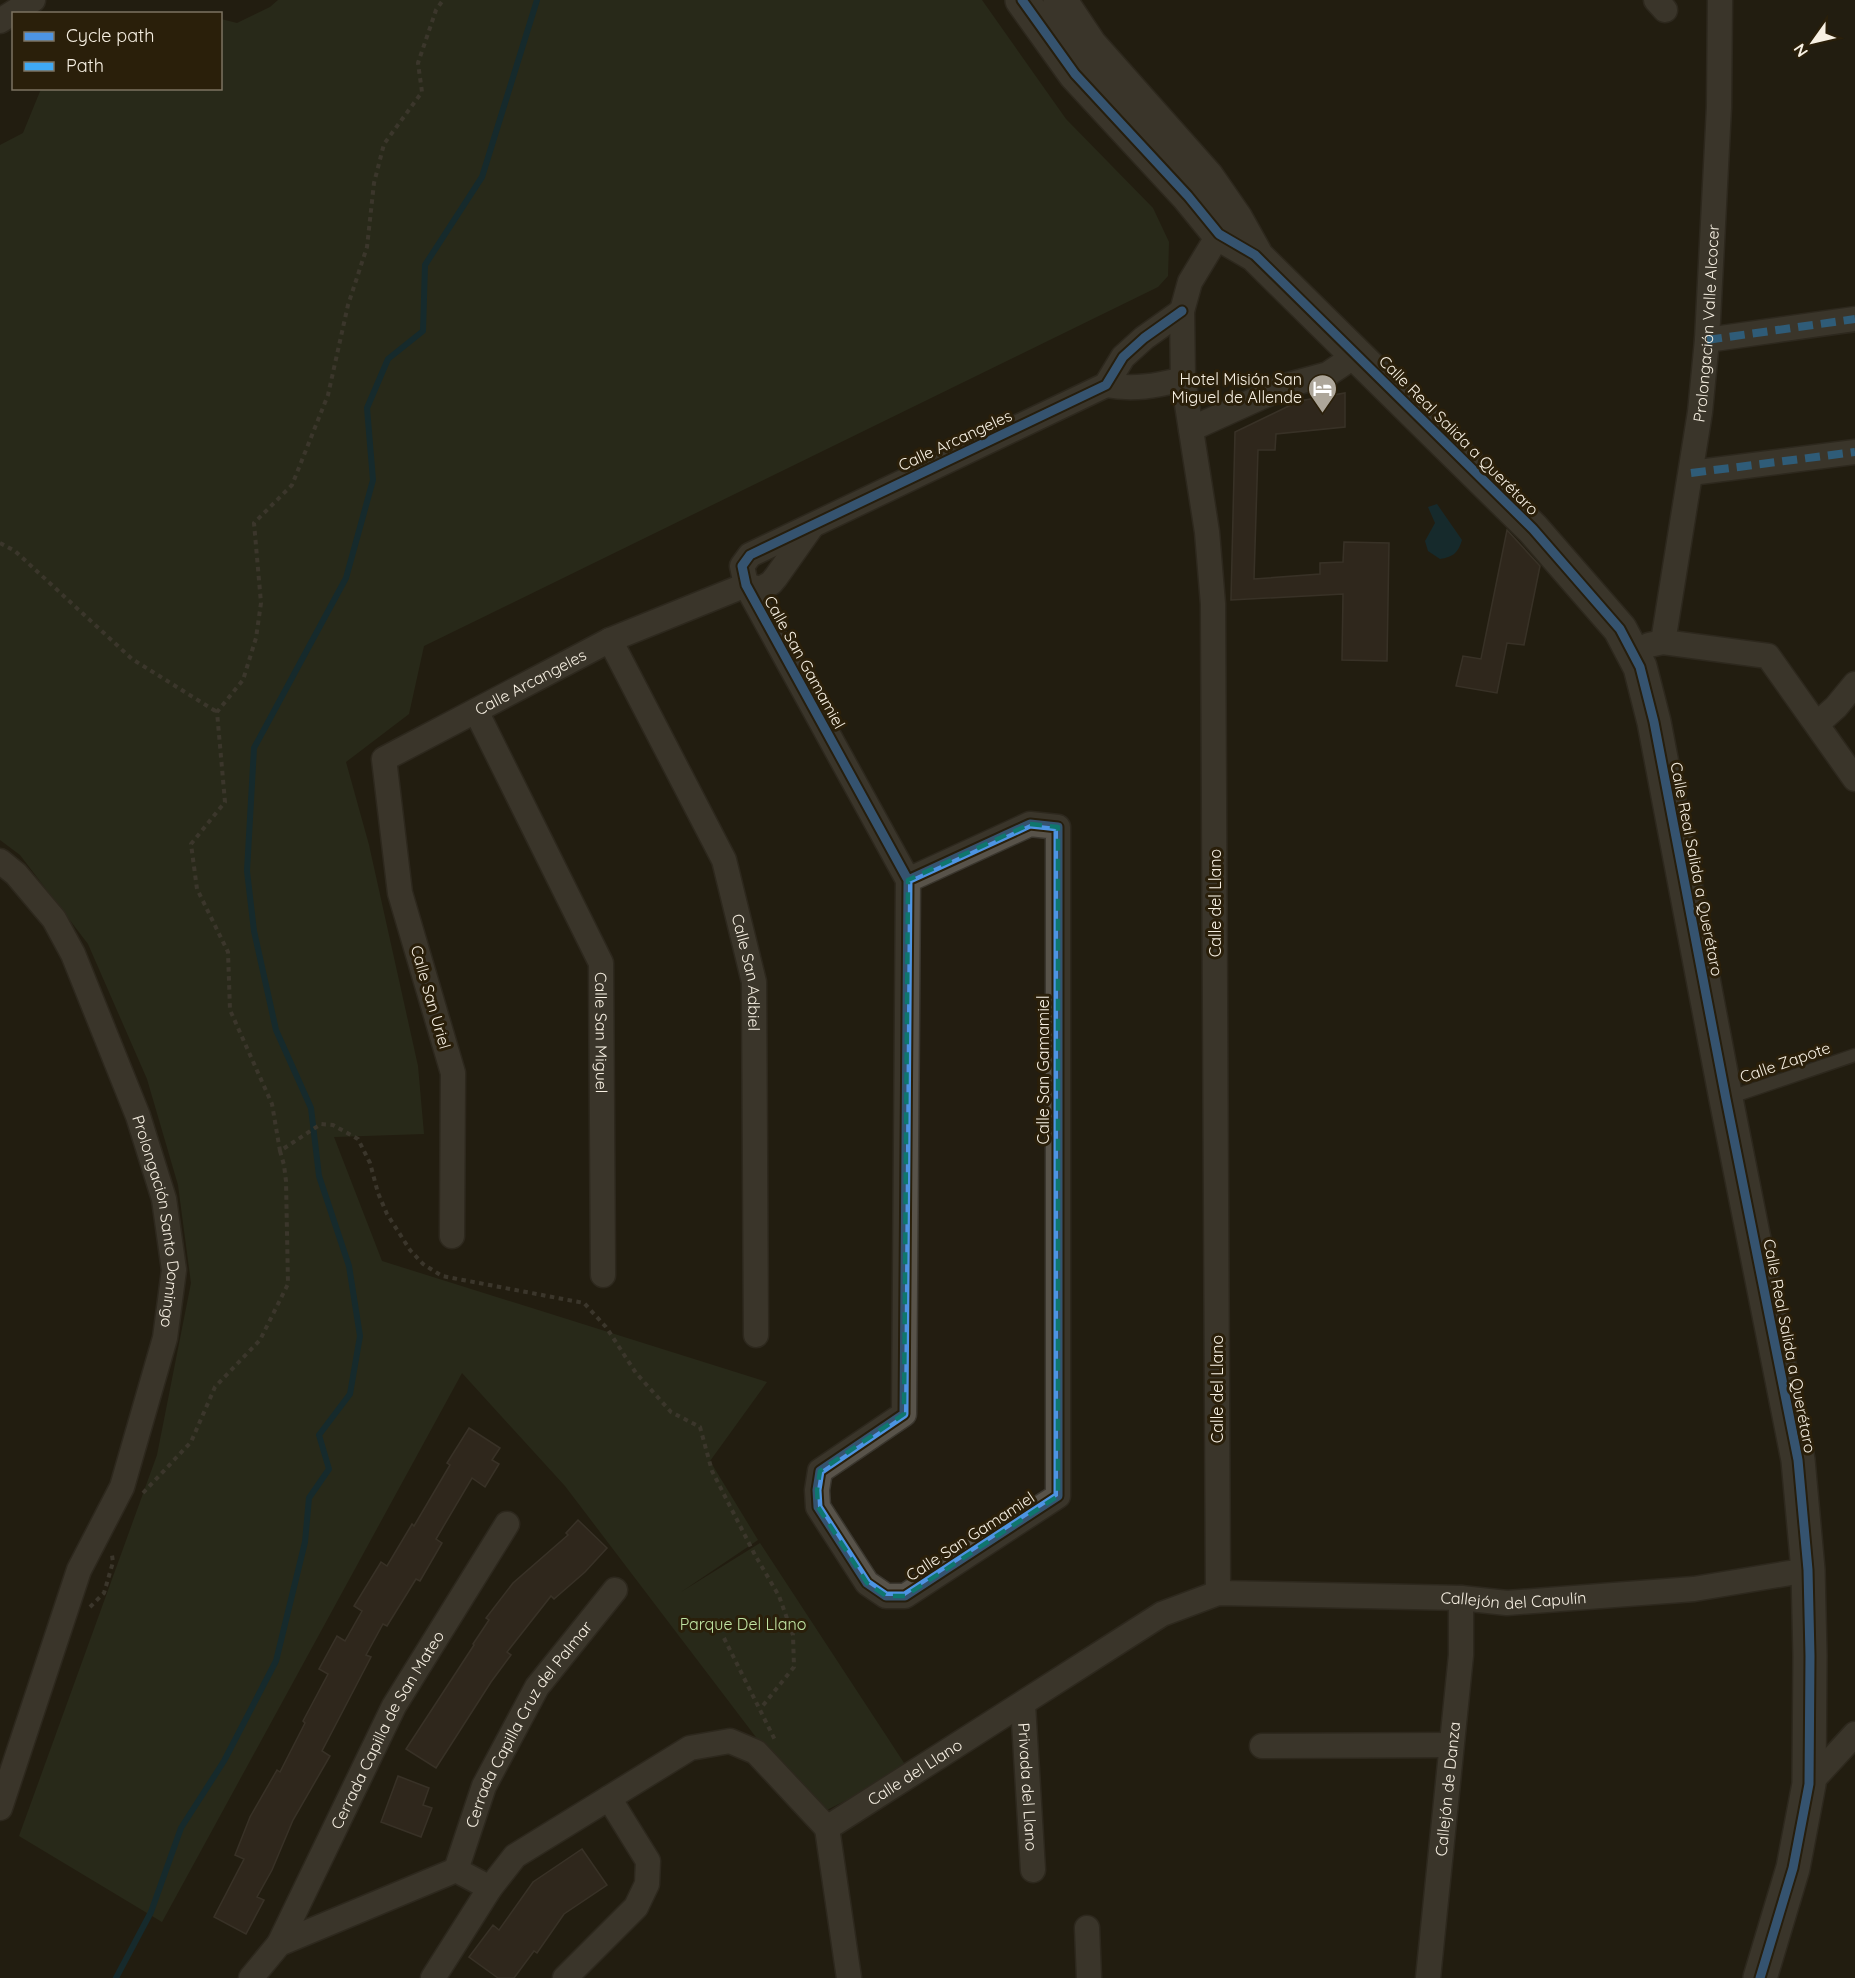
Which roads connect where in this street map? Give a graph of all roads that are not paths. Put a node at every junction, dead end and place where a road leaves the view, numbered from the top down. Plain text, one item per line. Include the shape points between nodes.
1 (33, 0) edge
2 (1022, 0) edge
3 (1060, 0) edge
4 (1720, 0) edge
5 (14, 12) edge
6 (1227, 227) junction
7 (1182, 311) junction
8 (1855, 319) edge
9 (1707, 340) junction
10 (1356, 355) junction
11 (1183, 379) junction
12 (1106, 385) junction
13 (1191, 429) junction
14 (1855, 452) edge
15 (1691, 473) junction
16 (746, 585) junction
17 (610, 640) junction
18 (1663, 642) junction
19 (1631, 648) junction
20 (1855, 684) edge
21 (476, 711) junction
22 (1816, 724) junction
23 (384, 759) joint
24 (1855, 779) edge
25 (0, 861) edge
26 (908, 880) junction
27 (1855, 1055) edge
28 (1726, 1099) junction
29 (452, 1236) dead end
30 (603, 1275) dead end
31 (756, 1335) dead end
32 (507, 1524) dead end
33 (1808, 1570) junction
34 (615, 1590) dead end
35 (1218, 1593) junction
36 (1461, 1598) junction
37 (1023, 1705) junction
38 (1855, 1734) edge
39 (1451, 1745) junction
40 (1262, 1746) dead end
41 (1809, 1784) junction
42 (609, 1798) junction
43 (0, 1808) edge
44 (827, 1828) junction
45 (456, 1869) junction
46 (1034, 1870) dead end
47 (490, 1888) junction
48 (1087, 1928) dead end
49 (279, 1944) junction
50 (251, 1978) edge
51 (433, 1978) edge
52 (564, 1978) edge
53 (849, 1978) edge
54 (1089, 1978) edge
55 (1428, 1978) edge
56 (1760, 1978) edge

1 - 5 street
2 - 6 street, Calle Real Salida a Querétaro via 1075,74 1188,196
3 - 6 street, Calle Real Salida a Querétaro via 1090,45 1207,177
4 - 9 street, Prolongación Valle Alcocer via 1719,106
6 - 7 street, Calle del Llano via 1190,282
6 - 10 street, Calle Real Salida a Querétaro
7 - 11 street, Calle del Llano
7 - 12 street via 1123,357
8 - 9 street
9 - 15 street, Prolongación Valle Alcocer
10 - 13 street via 1328,374 1288,385
10 - 19 street, Calle Real Salida a Querétaro via 1533,530 1620,629
11 - 12 street via 1127,389
11 - 13 street, Calle del Llano
12 - 16 street, Calle Arcangeles via 813,524 771,583 760,589
13 - 35 street, Calle del Llano via 1207,532 1213,604
14 - 15 street
15 - 18 street, Prolongación Valle Alcocer
16 - 17 street, Calle Arcangeles
16 - 26 street, Calle San Gamamiel
17 - 21 street, Calle Arcangeles
17 - 31 street, Calle San Adbiel via 724,860 754,982
18 - 19 street
18 - 22 street via 1768,656
19 - 28 street, Calle Real Salida a Querétaro via 1654,722
20 - 22 street
21 - 23 street, Calle Arcangeles
21 - 30 street, Calle San Miguel via 601,963
22 - 24 street
23 - 29 street, Calle San Uriel via 400,893 453,1073
25 - 43 street, Prolongación Santo Domingo via 54,919 73,954 138,1116 164,1199 174,1270 165,1338 122,1487 79,1570
26 - 26 street, Calle San Gamamiel via 904,1414 820,1471 817,1490 818,1507 867,1583 886,1596 905,1596 1058,1496 1058,827 1030,824
27 - 28 lane, Calle Zapote
28 - 33 street, Calle Real Salida a Querétaro via 1798,1460
32 - 49 street, Cerrada Capilla de San Mateo via 394,1706
33 - 36 street, Callejón del Capulín via 1694,1588 1508,1603
33 - 41 street, Calle Real Salida a Querétaro
34 - 45 street, Cerrada Capilla Cruz del Palmar via 537,1686 484,1786
35 - 36 street, Callejón del Capulín
35 - 37 street, Calle del Llano via 1162,1614
36 - 39 street, Callejón de Danza via 1461,1655
37 - 44 street, Calle del Llano
37 - 46 street, Privada del Llano
38 - 41 street
39 - 40 street
39 - 55 street, Callejón de Danza
41 - 56 street, Calle Real Salida a Querétaro via 1793,1868
42 - 44 street via 690,1748 730,1741 756,1752
42 - 47 street via 515,1856
42 - 52 street via 648,1861 647,1884 636,1907
44 - 53 street
45 - 47 street
45 - 49 street
47 - 51 street
48 - 54 street
49 - 50 street

